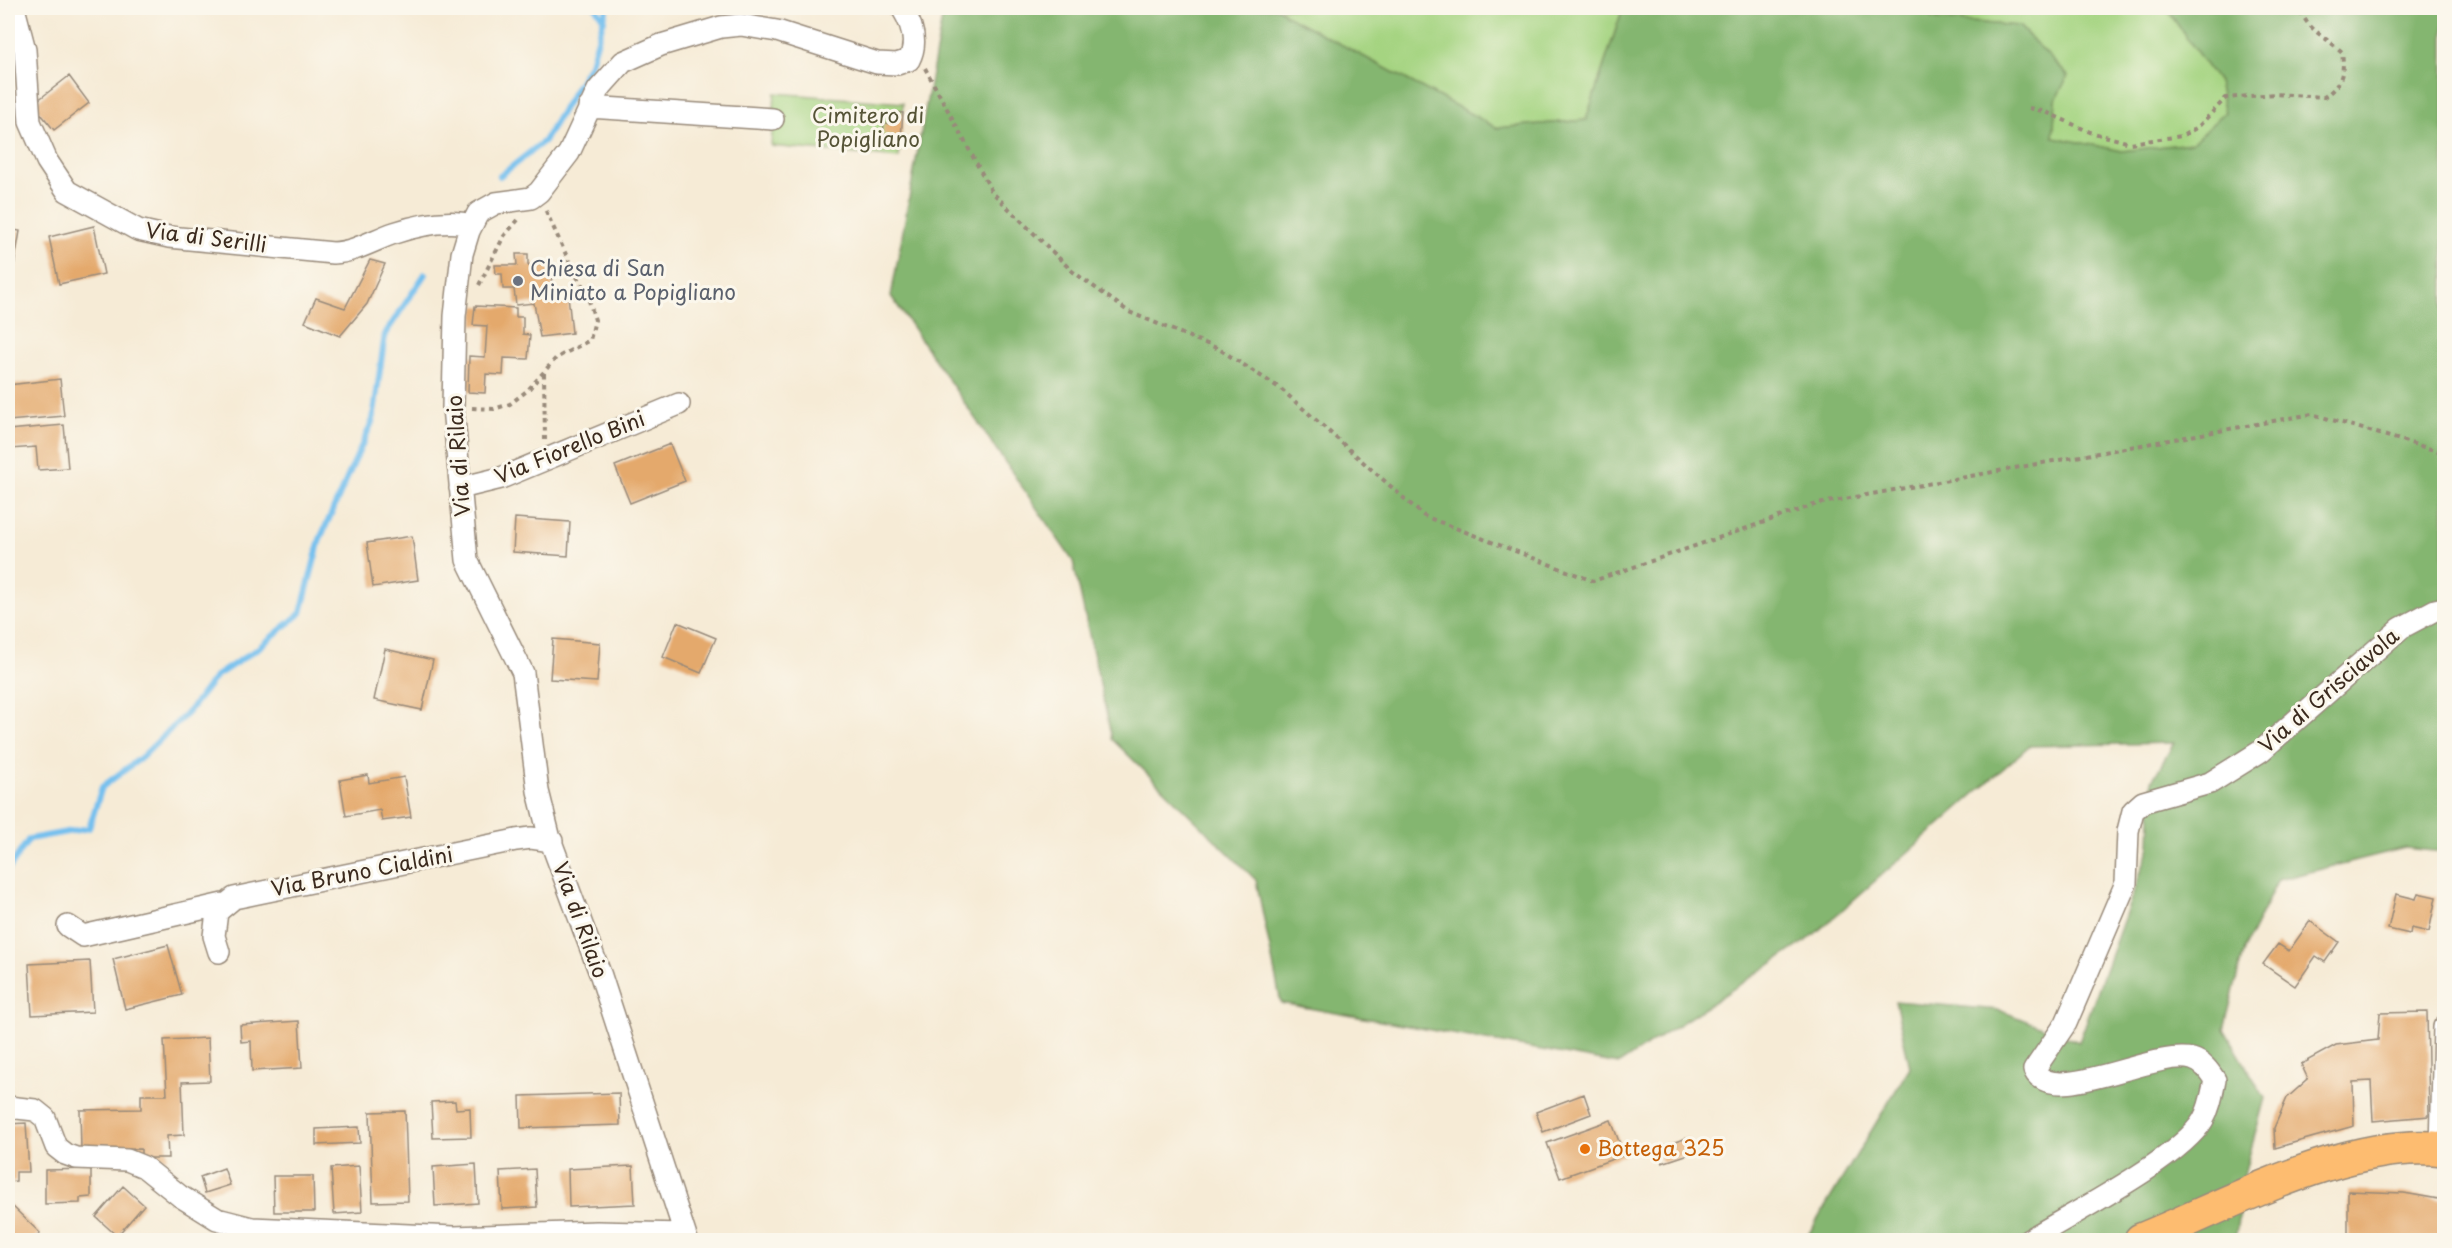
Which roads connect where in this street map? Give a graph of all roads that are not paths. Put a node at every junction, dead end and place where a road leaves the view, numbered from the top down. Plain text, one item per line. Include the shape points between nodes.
1 (14, 8) edge
2 (902, 8) edge
3 (589, 108) junction
4 (773, 119) dead end
5 (472, 225) junction
6 (679, 404) dead end
7 (460, 488) junction
8 (2445, 608) edge
9 (552, 842) junction
10 (223, 904) junction
11 (69, 926) dead end
12 (219, 952) dead end
13 (2444, 1027) edge
14 (8, 1107) edge
15 (2443, 1149) edge
16 (686, 1237) edge
17 (503, 1239) edge
18 (2029, 1240) edge
19 (2140, 1240) edge

1 - 5 street, Via di Serilli via 25,50 30,122 47,161 67,191 138,230 169,237 345,253 396,232 456,221
2 - 3 street via 915,49 909,60 897,64 877,63 777,31 741,25 720,27 661,45 623,62 598,90
3 - 4 street
3 - 5 street, Via di Rilaio via 569,153 532,196 496,203 478,213
5 - 7 street, Via di Rilaio via 457,281 453,407
6 - 7 street, Via Fiorello Bini via 501,478
7 - 9 street, Via di Rilaio via 466,560 524,673 538,791
8 - 18 street, Via di Grisciavola via 2401,628 2261,751 2210,783 2143,802 2133,811 2128,831 2126,884 2066,1023 2034,1070 2037,1077 2047,1082 2068,1084 2159,1059 2194,1059 2207,1067 2215,1080 2210,1102 2203,1120 2189,1138 2161,1160
9 - 10 street, Via Bruno Cialdini via 516,840 234,898
9 - 16 street, Via di Rilaio via 601,976
10 - 11 street, Via Bruno Cialdini via 83,936
10 - 12 street via 214,921
13 - 15 street
14 - 17 street via 35,1110 45,1118 56,1147 65,1154 127,1160 144,1167 180,1196 235,1225 280,1231
15 - 19 main road via 2383,1150 2302,1172
16 - 17 street via 597,1232

